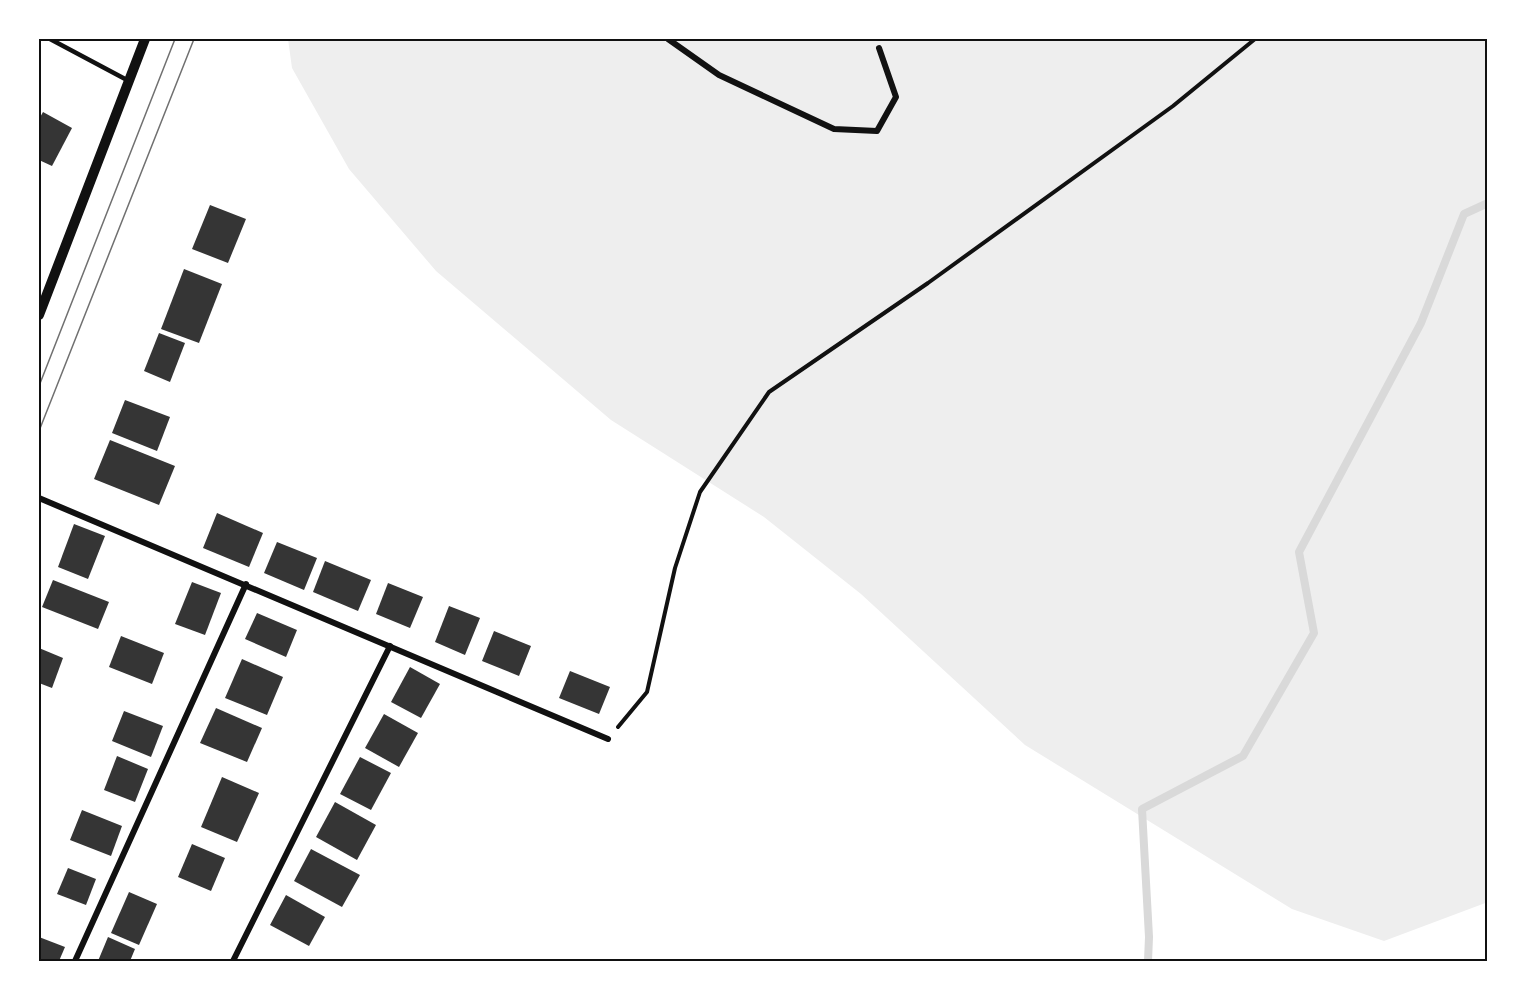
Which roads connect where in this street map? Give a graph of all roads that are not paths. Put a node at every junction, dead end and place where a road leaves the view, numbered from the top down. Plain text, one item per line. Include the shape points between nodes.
1 (50, 39) edge
2 (145, 39) edge
3 (668, 39) edge
4 (879, 48) dead end
5 (128, 81) junction
6 (39, 315) edge
7 (39, 498) edge
8 (246, 584) junction
9 (390, 645) junction
10 (608, 739) road end
11 (75, 961) edge
12 (233, 961) edge

1 - 5 lane
2 - 5 street
3 - 4 street via 719,75 834,129 877,131 897,97
5 - 6 street
7 - 8 street
8 - 9 street
8 - 11 street
9 - 10 street
9 - 12 street

